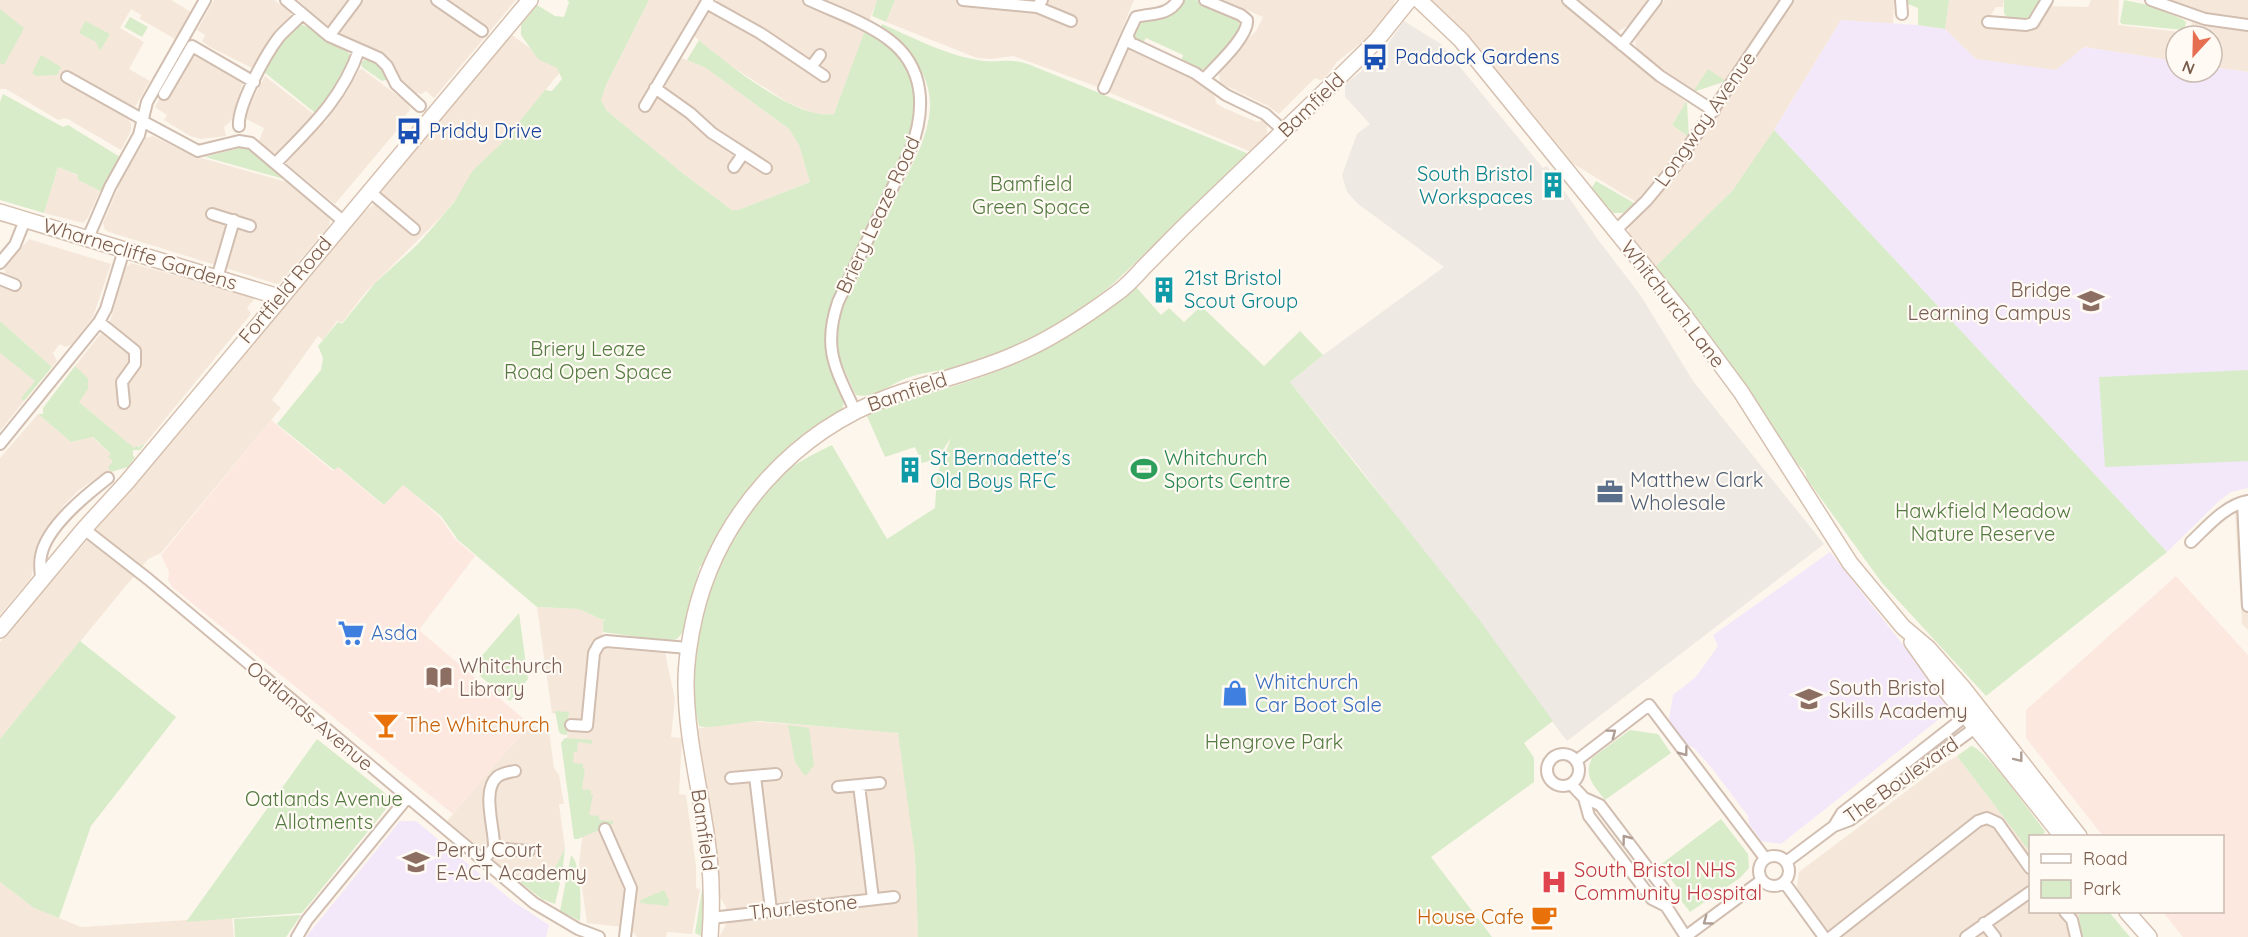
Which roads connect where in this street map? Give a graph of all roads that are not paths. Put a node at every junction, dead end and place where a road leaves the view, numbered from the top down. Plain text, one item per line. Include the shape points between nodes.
1 (205, 0) edge
2 (286, 0) edge
3 (356, 0) edge
4 (437, 0) edge
5 (530, 0) edge
6 (809, 0) edge
7 (963, 0) edge
8 (1178, 0) edge
9 (1205, 0) edge
10 (1409, 0) edge
11 (1419, 0) edge
12 (1568, 0) edge
13 (1656, 0) edge
14 (1787, 0) edge
15 (1901, 0) edge
16 (2047, 0) edge
17 (2151, 0) edge
18 (707, 1) edge
19 (1040, 3) edge
20 (302, 14) junction
21 (1902, 14) dead end
22 (1071, 21) dead end
23 (1988, 22) dead end
24 (2248, 25) edge
25 (482, 31) dead end
26 (198, 35) dead end
27 (329, 36) junction
28 (1127, 36) junction
29 (192, 45) junction
30 (1622, 45) junction
31 (359, 50) junction
32 (820, 55) dead end
33 (811, 67) junction
34 (824, 76) dead end
35 (67, 77) dead end
36 (1204, 78) junction
37 (254, 82) junction
38 (655, 88) junction
39 (1104, 88) dead end
40 (164, 94) dead end
41 (420, 106) dead end
42 (645, 106) dead end
43 (1714, 111) junction
44 (142, 120) junction
45 (239, 126) dead end
46 (1284, 131) junction
47 (742, 154) junction
48 (276, 163) junction
49 (734, 167) dead end
50 (766, 168) dead end
51 (369, 191) junction
52 (0, 212) edge
53 (212, 214) dead end
54 (25, 220) junction
55 (234, 220) junction
56 (343, 221) junction
57 (250, 226) dead end
58 (414, 229) dead end
59 (1615, 231) junction
60 (88, 238) junction
61 (124, 250) junction
62 (0, 263) edge
63 (217, 278) junction
64 (0, 279) edge
65 (15, 285) dead end
66 (279, 297) junction
67 (99, 322) junction
68 (124, 403) dead end
69 (855, 411) junction
70 (0, 444) edge
71 (108, 477) dead end
72 (86, 495) junction
73 (96, 502) dead end
74 (2246, 502) edge
75 (84, 529) junction
76 (2191, 542) dead end
77 (41, 580) junction
78 (2248, 606) edge
79 (1903, 627) junction
80 (0, 630) edge
81 (688, 648) junction
82 (1983, 712) junction
83 (1971, 721) junction
84 (571, 726) dead end
85 (1576, 760) junction
86 (515, 771) dead end
87 (776, 774) dead end
88 (755, 776) junction
89 (731, 778) dead end
90 (879, 783) dead end
91 (1571, 784) junction
92 (859, 785) junction
93 (838, 787) dead end
94 (407, 798) junction
95 (1584, 798) junction
96 (605, 829) dead end
97 (2060, 835) edge
98 (2077, 835) edge
99 (494, 848) junction
100 (529, 851) dead end
101 (516, 852) junction
102 (1765, 858) junction
103 (483, 860) junction
104 (1786, 862) junction
105 (518, 865) dead end
106 (2029, 865) edge
107 (1762, 880) junction
108 (1784, 882) junction
109 (2029, 893) edge
110 (894, 897) dead end
111 (873, 899) junction
112 (1666, 906) junction
113 (771, 910) junction
114 (2066, 913) edge
115 (2128, 913) edge
116 (711, 918) junction
117 (1984, 923) junction
118 (297, 937) edge
119 (599, 937) edge
120 (625, 937) edge
121 (710, 937) edge
122 (1686, 937) edge
123 (1831, 937) edge
124 (1966, 937) edge
125 (1995, 937) edge
126 (2076, 937) edge
127 (2149, 937) edge

1 - 44 street via 147,102
2 - 20 street
3 - 27 street
4 - 25 street
5 - 51 street, Fortfield Road
6 - 69 street, Briery Leaze Road via 889,39 912,68 921,99 918,130 910,151 831,321 832,361
7 - 19 street
8 - 28 street via 1163,13 1136,17
9 - 36 street via 1241,15 1247,25
10 - 46 street, Bamfield via 1377,40
11 - 59 street, Whitchurch Lane via 1461,39
12 - 30 street
13 - 30 street
14 - 43 street, Longway Avenue
15 - 21 street
16 - 23 street via 2033,23
17 - 24 street via 2205,19
18 - 33 street
18 - 38 street
19 - 22 street
20 - 27 street
20 - 37 street via 278,38
26 - 29 street
27 - 31 street
28 - 36 street via 1139,48
28 - 39 street
29 - 37 street
29 - 40 street
30 - 43 street via 1660,76
31 - 41 street via 379,58 396,84
31 - 48 street via 347,80 321,118
32 - 33 street
33 - 34 street
35 - 44 street
36 - 46 street via 1226,95 1266,114
37 - 45 street via 241,108
38 - 42 street
38 - 47 street
43 - 59 street, Longway Avenue via 1671,172
44 - 48 street via 198,151 248,142
44 - 60 street
46 - 69 street, Bamfield via 1122,290 1097,307 1012,356
47 - 49 street
47 - 50 street
48 - 56 street
51 - 56 street, Fortfield Road
51 - 58 street
52 - 54 street, Wharnecliffe Gardens
53 - 55 street
54 - 60 street, Wharnecliffe Gardens
54 - 62 street via 15,244
55 - 57 street
55 - 63 street
56 - 66 street, Fortfield Road
59 - 79 street, Whitchurch Lane via 1741,393 1842,552
60 - 61 street, Wharnecliffe Gardens
61 - 63 street, Wharnecliffe Gardens
61 - 67 street
63 - 66 street, Wharnecliffe Gardens
64 - 65 street
66 - 75 street, Fortfield Road
67 - 68 street via 135,351 135,364 122,382
67 - 70 street
69 - 81 street, Bamfield via 780,465 739,515 705,581
71 - 72 street
72 - 73 street
72 - 77 street via 49,538 41,555
74 - 76 street via 2218,517
74 - 78 street
75 - 77 street, Fortfield Road
75 - 94 street, Oatlands Avenue
77 - 80 street, Fortfield Road
79 - 82 street, Whitchurch Lane via 1928,648
79 - 83 street, Whitchurch Lane
81 - 84 street via 606,641 599,644 594,653 587,726
81 - 116 street, Bamfield via 687,708 709,854
82 - 83 street, The Boulevard
82 -> 98 street, Whitchurch Lane
83 - 97 street, Whitchurch Lane
83 - 104 street, The Boulevard via 1850,820 1834,826
85 - 91 street via 1579,772
85 - 91 street via 1551,753 1548,765 1550,779 1562,786
85 -> 102 street via 1648,705
86 - 99 street via 499,776 491,784
87 - 88 street
88 - 89 street
88 - 113 street
90 - 92 street
91 - 95 street
92 - 93 street
92 - 111 street
94 - 103 street, Oatlands Avenue
94 - 118 street via 306,920
95 - 112 street via 1589,816 1629,870 1652,899
112 -> 95 street via 1663,888 1612,820 1600,805
96 - 120 street via 631,888
99 - 101 street
99 - 103 street
100 - 101 street
101 - 105 street
102 - 104 street via 1780,857
102 - 107 street via 1759,872
103 - 119 street, Oatlands Avenue via 534,903
104 - 108 street via 1788,875
106 - 123 street via 1998,823 1986,818
107 - 108 street via 1769,885
107 -> 122 street
108 - 123 street
109 - 117 street
110 - 111 street, Thurlestone
111 - 113 street, Thurlestone
112 - 122 street
113 - 116 street, Thurlestone
114 - 126 street
115 - 127 street
116 - 121 street, Bamfield
117 - 124 street
117 - 125 street

